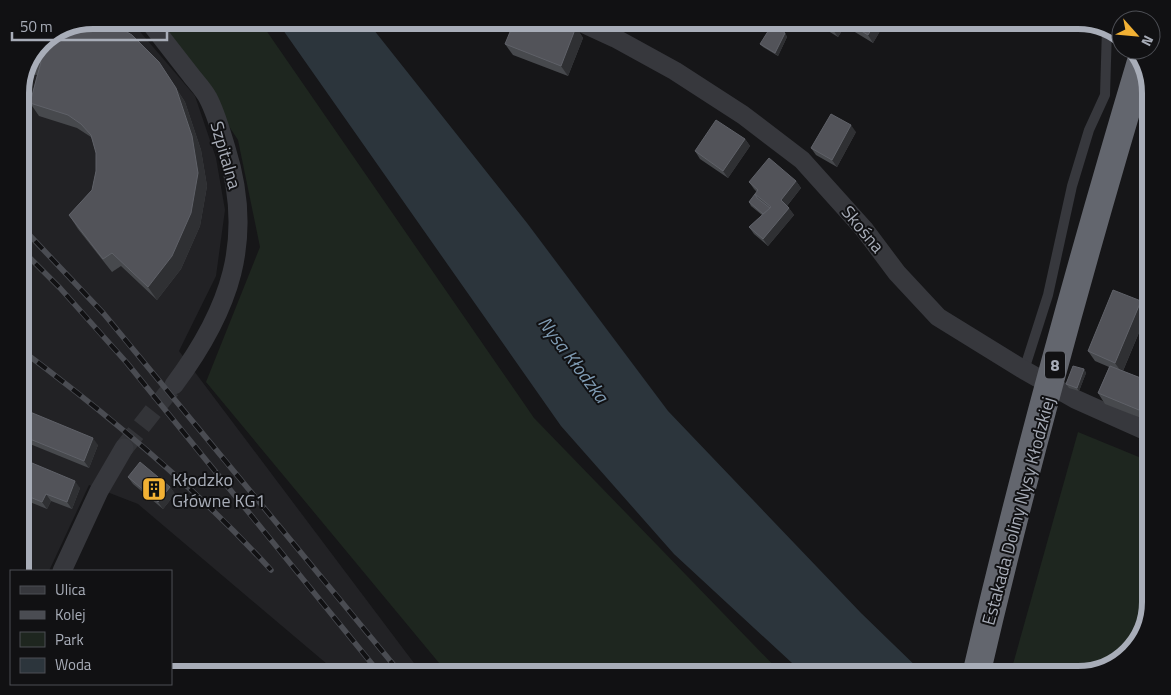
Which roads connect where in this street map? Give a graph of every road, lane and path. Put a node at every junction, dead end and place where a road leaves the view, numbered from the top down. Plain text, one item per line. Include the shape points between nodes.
1 (155, 29) edge
2 (596, 29) edge
3 (1107, 36) edge
4 (1138, 71) edge
5 (1024, 370) junction
6 (174, 385) tunnel mouth
7 (1142, 429) edge
8 (124, 448) tunnel mouth
9 (62, 570) edge
10 (978, 666) edge

1 - 6 street, Szpitalna via 208,97 234,174 239,202 239,232 227,293 192,361
2 - 5 street, Skośna via 674,71 743,115 802,160 938,317
3 - 5 lane via 1106,95 1089,130 1072,186 1048,295
4 - 10 highway, Estakada Doliny Nysy Kłodzkiej / 8, bridge via 1072,302
5 - 7 street, Skośna
8 - 9 street via 99,490

